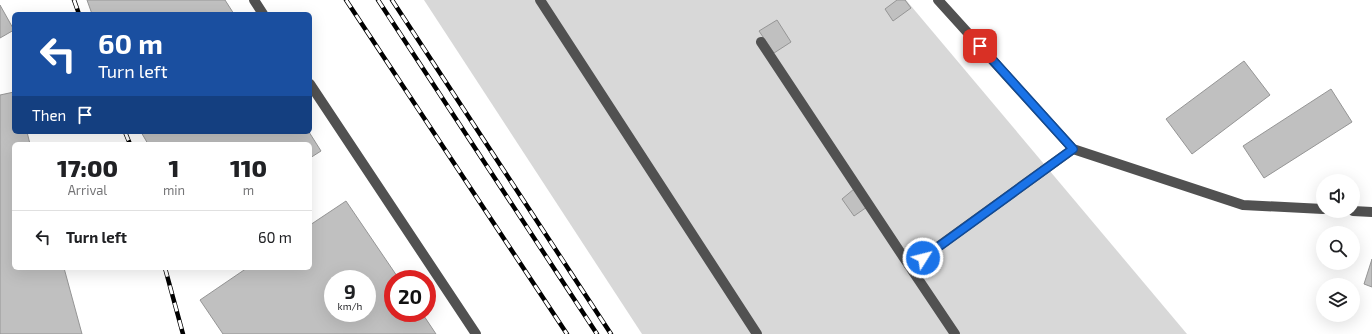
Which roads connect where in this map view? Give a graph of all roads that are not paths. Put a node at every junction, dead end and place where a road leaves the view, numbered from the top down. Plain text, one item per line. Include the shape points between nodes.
1 (254, 0) edge
2 (540, 0) edge
3 (938, 0) edge
4 (262, 12) edge
5 (762, 42) dead end
6 (312, 87) edge
7 (1073, 149) junction
8 (1316, 209) edge
9 (1360, 211) edge
10 (1372, 212) edge
11 (910, 267) junction
12 (476, 334) edge
13 (757, 334) edge
14 (956, 334) edge

1 - 4 lane
2 - 13 lane
3 - 7 lane
5 - 11 lane
6 - 12 lane
7 - 8 lane via 1243,205
7 - 11 lane
9 - 10 lane
11 - 14 lane

